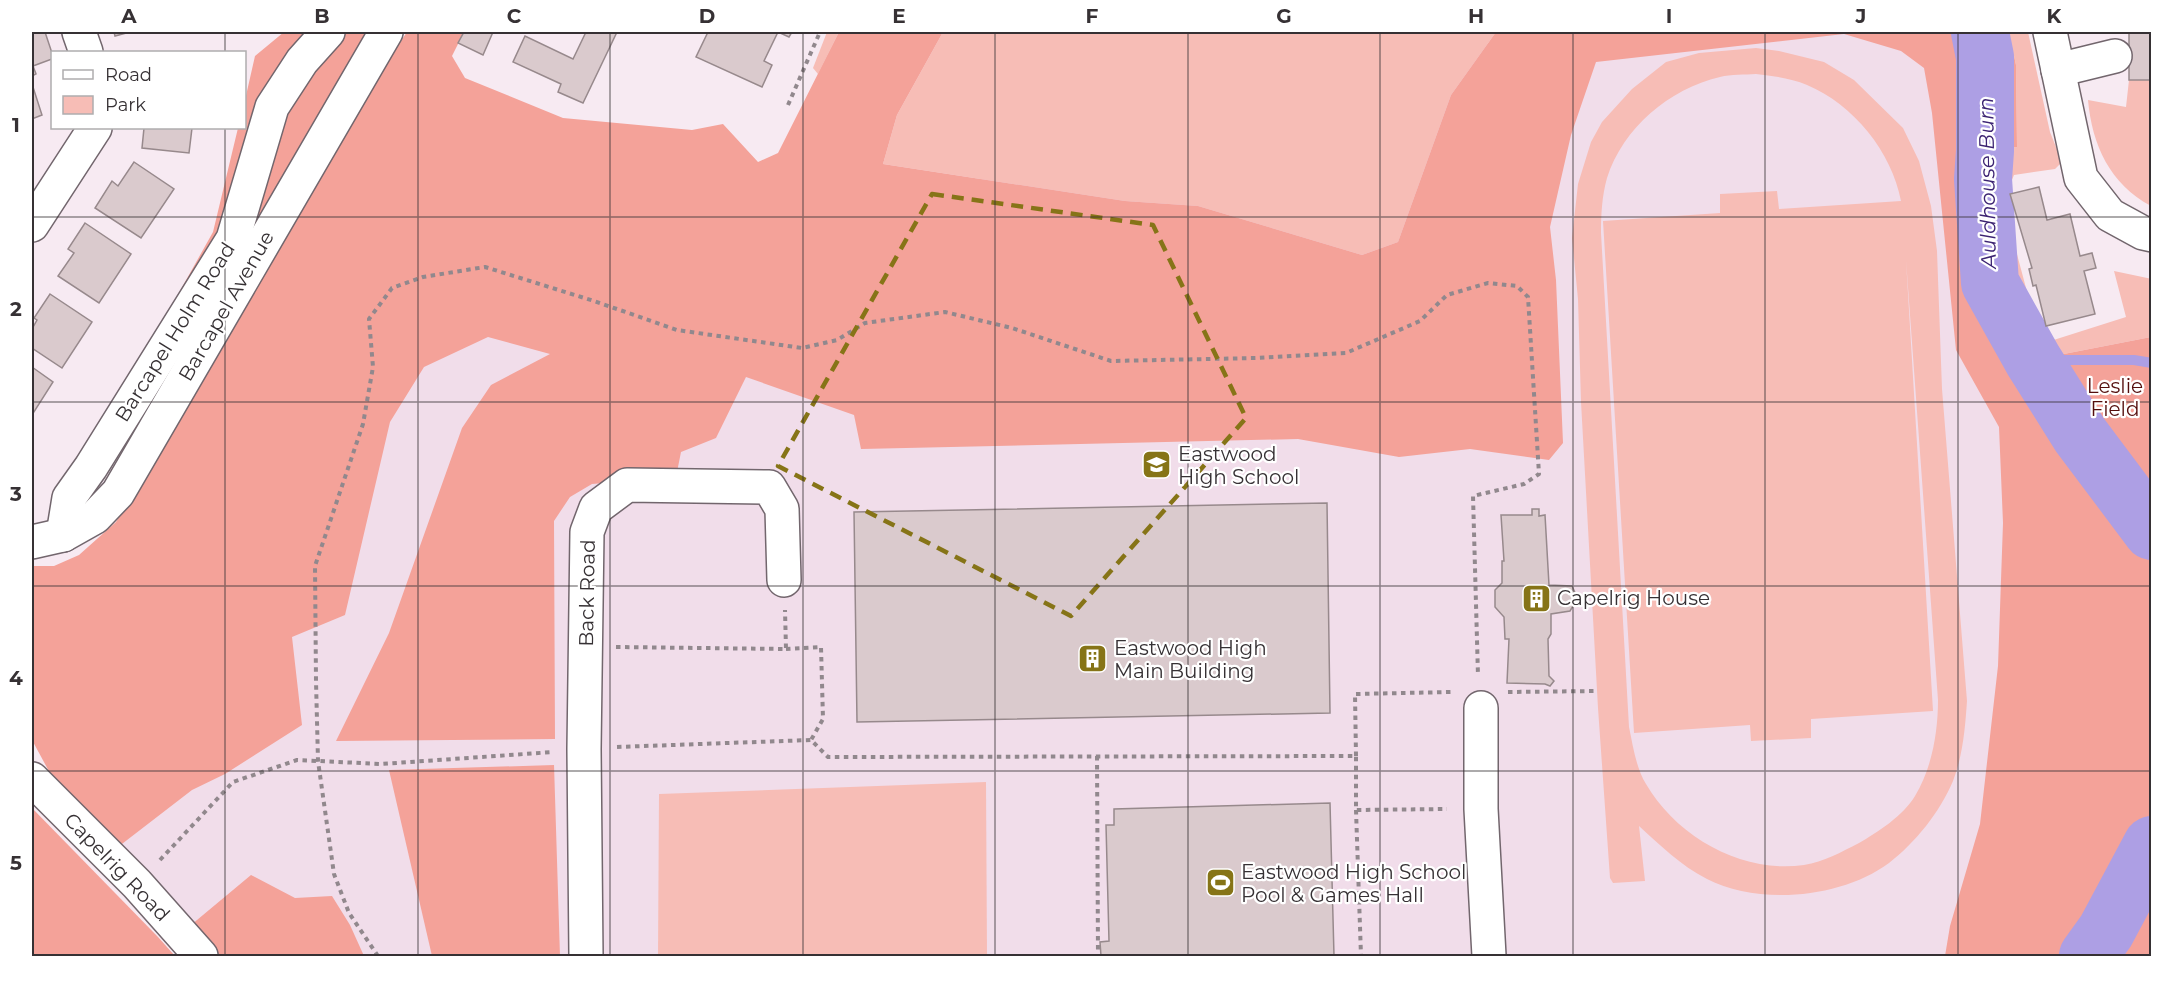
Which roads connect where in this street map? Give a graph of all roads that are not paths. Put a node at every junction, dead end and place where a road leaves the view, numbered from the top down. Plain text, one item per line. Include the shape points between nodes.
1 (79, 32) edge
2 (328, 32) edge
3 (386, 32) edge
4 (2050, 32) edge
5 (86, 51) edge
6 (2115, 56) dead end
7 (2058, 70) junction
8 (94, 129) edge
9 (32, 225) edge
10 (2151, 235) edge
11 (63, 535) junction
12 (32, 542) edge
13 (784, 580) road end
14 (1481, 708) road end
15 (32, 779) edge
16 (201, 957) edge
17 (586, 957) edge
18 (1489, 957) edge

1 - 5 street
2 - 11 street, Barcapel Holm Road via 302,61 272,107 233,239 69,498
3 - 11 street, Barcapel Avenue via 118,493 95,517
4 - 7 street
6 - 7 street
7 - 10 street via 2080,178 2110,215
8 - 9 street
11 - 12 street, Barcapel Avenue
13 - 17 street, Back Road via 782,509 769,487 627,485 596,508 587,532
14 - 18 street via 1481,809
15 - 16 street, Capelrig Road via 137,884

